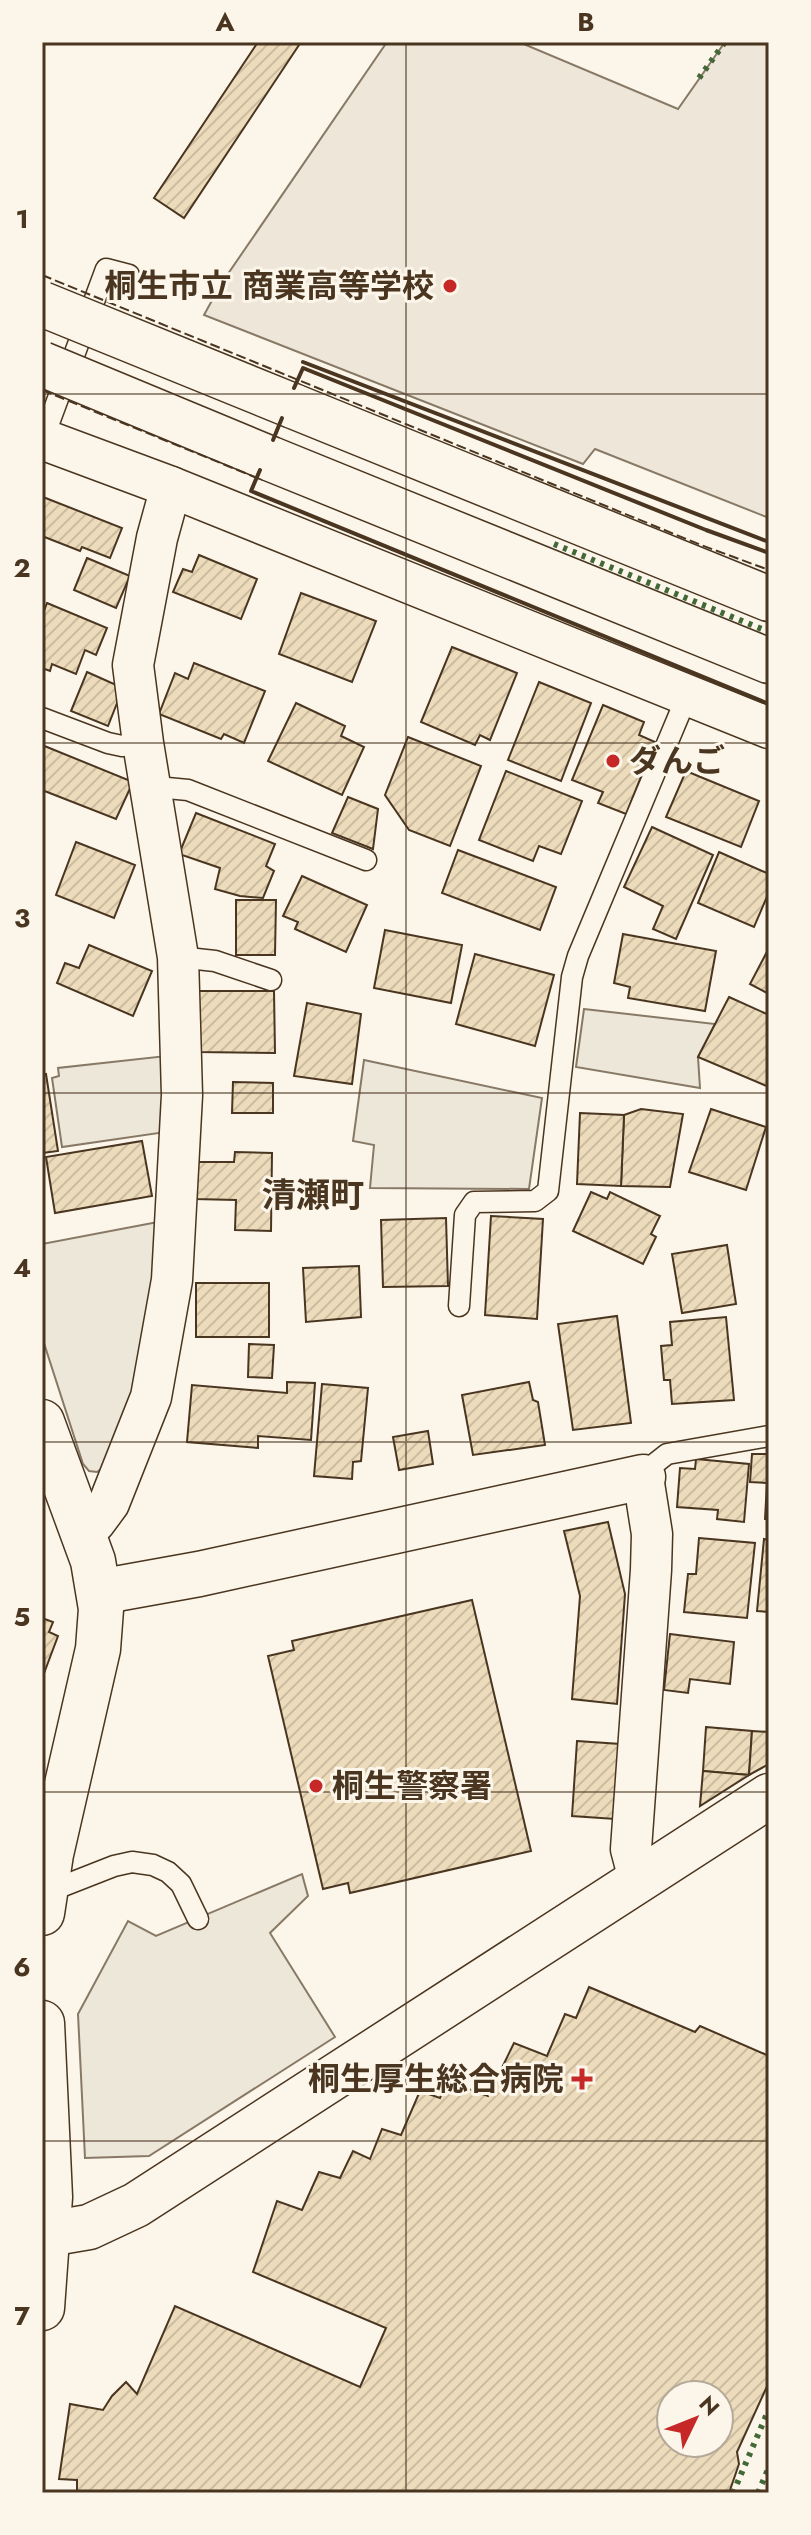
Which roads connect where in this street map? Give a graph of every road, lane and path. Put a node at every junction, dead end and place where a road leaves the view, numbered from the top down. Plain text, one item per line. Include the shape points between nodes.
1 (129, 275) dead end
2 (42, 304) edge
3 (42, 364) edge
4 (42, 439) edge
5 (171, 487) junction
6 (769, 599) edge
7 (769, 661) edge
8 (687, 696) junction
9 (42, 718) edge
10 (769, 728) edge
11 (143, 743) junction
12 (150, 792) junction
13 (366, 860) dead end
14 (178, 957) junction
15 (271, 980) dead end
16 (459, 1306) dead end
17 (42, 1422) edge
18 (769, 1436) edge
19 (643, 1477) junction
20 (81, 1532) junction
21 (99, 1592) junction
22 (769, 1796) edge
23 (639, 1879) junction
24 (44, 1900) edge
25 (198, 1919) dead end
26 (42, 2023) edge
27 (45, 2234) edge
28 (42, 2308) edge

1 - 4 lane via 106,269
2 - 6 street, bridge
3 - 7 street, bridge
4 - 5 street
5 - 8 street
5 - 11 street via 134,651
8 - 10 street
8 - 16 lane via 572,977 548,1191 535,1201 474,1202 465,1215
9 - 11 lane via 108,743
11 - 12 street
12 - 13 lane via 188,790
12 - 14 street
14 - 15 lane via 215,961
14 - 20 street via 182,1095 172,1280 151,1397 109,1503
17 - 20 street
18 - 19 lane via 667,1454
19 - 21 street
19 - 23 street via 652,1534 631,1849
20 - 21 street
21 - 24 street via 98,1649
22 - 23 street
23 - 27 street via 136,2205 89,2227
24 - 25 lane via 63,1886 132,1862 168,1872 181,1884
26 - 27 street via 50,2197
27 - 28 street

